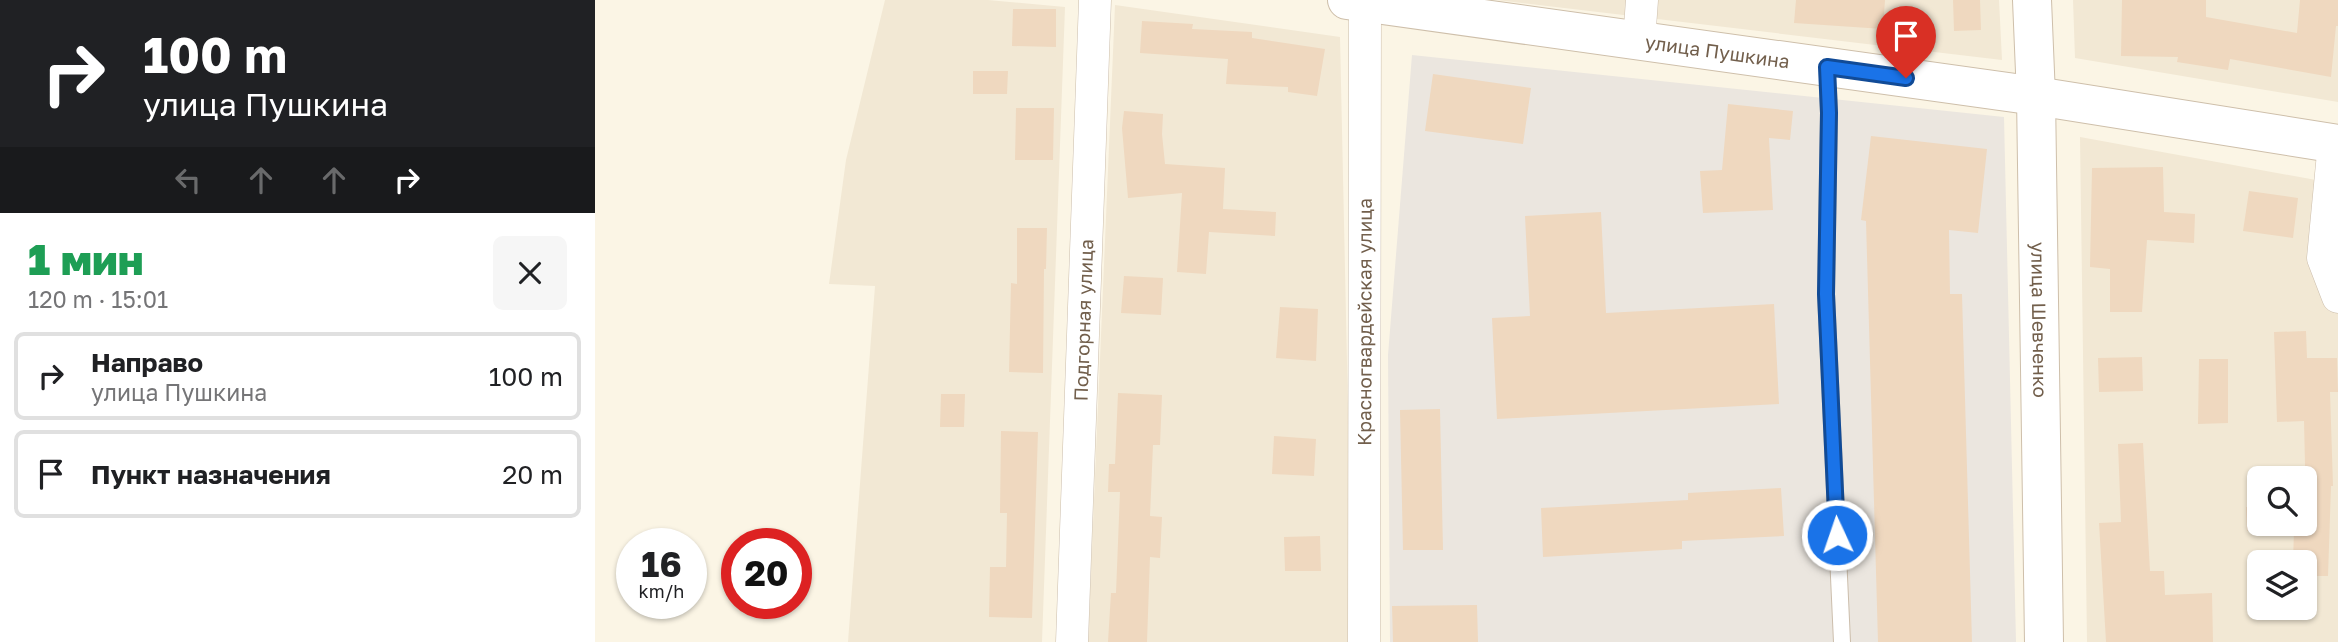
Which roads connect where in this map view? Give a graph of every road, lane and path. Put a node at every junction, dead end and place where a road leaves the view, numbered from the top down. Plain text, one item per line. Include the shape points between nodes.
1 (1095, 0) edge
2 (1642, 0) edge
3 (2032, 0) edge
4 (1359, 1) edge
5 (1639, 41) junction
6 (1827, 67) junction
7 (2036, 96) junction
8 (2336, 144) edge
9 (2338, 297) edge
10 (1072, 642) edge
11 (1364, 642) edge
12 (1842, 642) edge
13 (2045, 642) edge

1 - 10 street, Подгорная улица
2 - 5 street
3 - 7 street, улица Шевченко
4 - 5 street, улица Пушкина
4 - 11 street, Красногвардейская улица
5 - 6 street, улица Пушкина
6 - 7 street, улица Пушкина
6 - 12 lane via 1826,294
7 - 8 street, улица Пушкина
7 - 13 street, улица Шевченко
8 - 9 street via 2323,258

